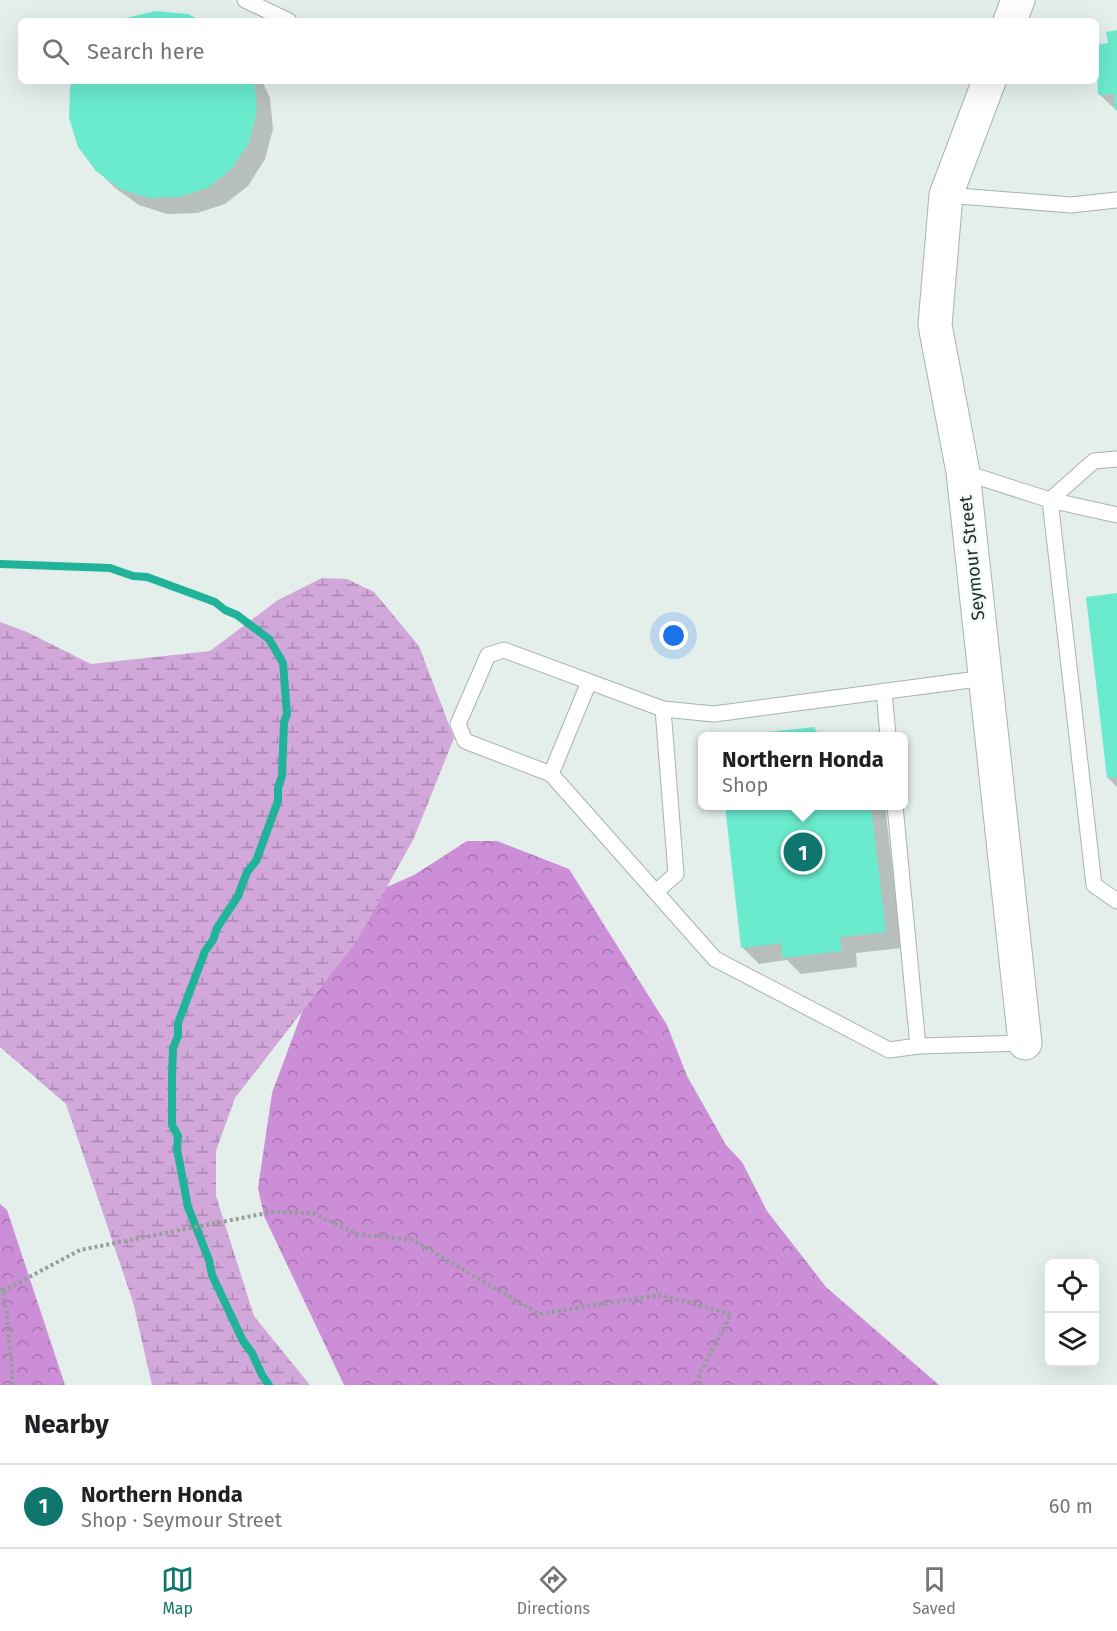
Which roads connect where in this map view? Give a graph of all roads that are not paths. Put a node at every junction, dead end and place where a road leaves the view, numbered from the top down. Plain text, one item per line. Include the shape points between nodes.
1 (245, 0) edge
2 (1018, 0) edge
3 (283, 18) edge
4 (1011, 18) edge
5 (988, 84) edge
6 (946, 195) junction
7 (1117, 200) edge
8 (1117, 459) edge
9 (963, 472) junction
10 (1050, 500) junction
11 (1117, 515) edge
12 (985, 678) junction
13 (589, 682) junction
14 (884, 691) junction
15 (663, 709) junction
16 (888, 732) edge
17 (551, 774) junction
18 (895, 810) edge
19 (656, 892) junction
20 (1117, 901) edge
21 (1025, 1043) joint
22 (918, 1046) junction

1 - 3 lane
2 - 4 street
5 - 6 street, Seymour Street
6 - 7 lane via 1071,205
6 - 9 street, Seymour Street via 935,325
8 - 10 lane via 1095,461
9 - 10 lane
9 - 12 street, Seymour Street
10 - 11 lane
10 - 20 lane via 1094,885
12 - 14 lane
12 - 21 street, Seymour Street
13 - 15 lane
13 - 17 lane
13 - 17 lane via 504,651 488,655 458,724 465,741
14 - 15 lane via 714,714
14 - 16 lane
15 - 19 lane via 676,874
17 - 19 lane
18 - 22 lane
19 - 22 lane via 715,959 889,1050
21 - 22 lane

